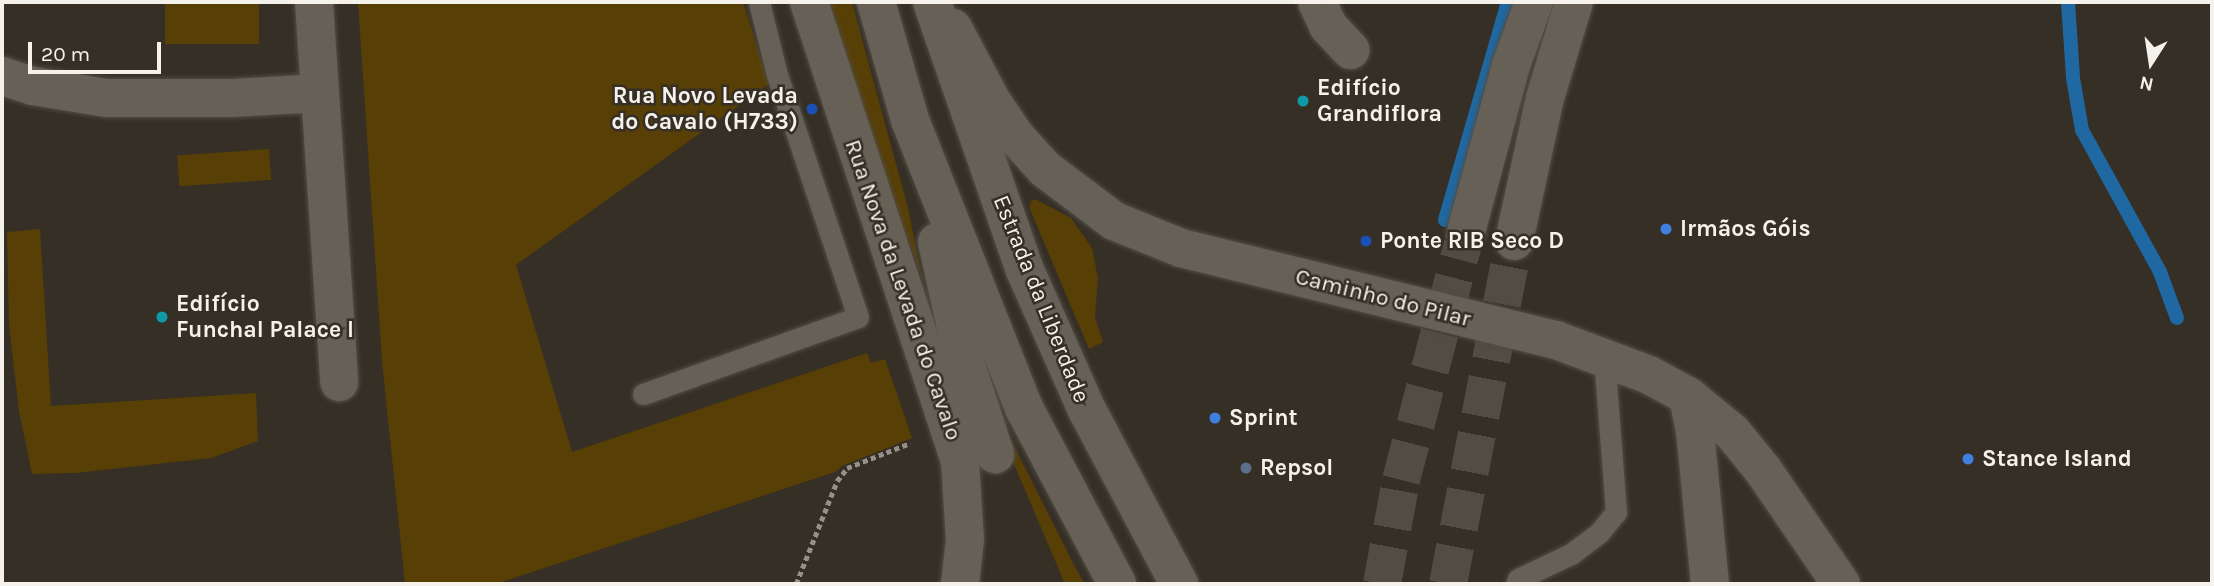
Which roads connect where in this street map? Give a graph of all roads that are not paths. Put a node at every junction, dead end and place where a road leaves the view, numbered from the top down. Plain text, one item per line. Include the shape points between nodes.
1 (314, 2) edge
2 (759, 2) edge
3 (809, 2) edge
4 (876, 2) edge
5 (932, 2) edge
6 (939, 2) edge
7 (1317, 2) edge
8 (1534, 2) edge
9 (1574, 2) edge
10 (1350, 50) dead end
11 (2, 76) edge
12 (320, 93) junction
13 (910, 120) junction
14 (1466, 232) tunnel mouth
15 (1514, 241) tunnel mouth
16 (1604, 356) junction
17 (339, 382) dead end
18 (643, 394) dead end
19 (1688, 396) junction
20 (995, 454) dead end
21 (960, 584) edge
22 (1117, 584) edge
23 (1179, 584) edge
24 (1516, 584) edge
25 (1710, 584) edge
26 (1841, 584) edge

1 - 12 street
2 - 18 lane via 777,75 858,317
3 - 21 street, Rua Nova da Levada do Cavalo via 960,461 965,540
4 - 13 street
5 - 23 street, Estrada da Liberdade via 1024,268 1092,421
6 - 16 street, Caminho do Pilar via 990,100 1016,137 1069,189 1114,221 1181,248 1556,340
7 - 10 street via 1328,26
8 - 14 street via 1511,65
9 - 15 street via 1545,98
11 - 12 street via 106,98
12 - 17 street
13 - 20 street via 960,346
13 - 22 street via 1024,408
16 - 19 street, Caminho do Pilar
16 - 24 lane via 1616,512 1599,533 1571,554
19 - 25 street
19 - 26 street, Caminho do Pilar via 1732,432 1763,470

